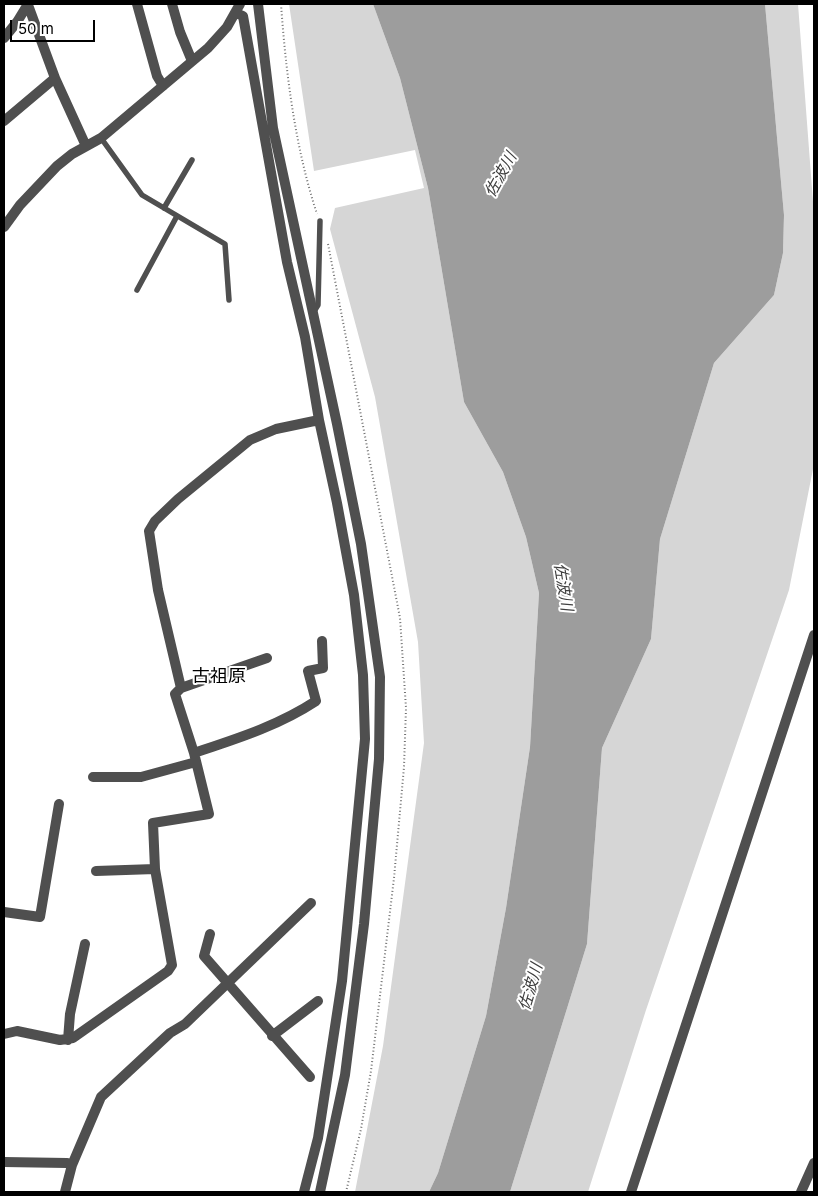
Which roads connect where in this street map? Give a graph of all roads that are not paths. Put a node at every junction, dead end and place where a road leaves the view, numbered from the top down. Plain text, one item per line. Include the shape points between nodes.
1 (28, 4) edge
2 (137, 4) edge
3 (172, 4) edge
4 (258, 4) edge
5 (238, 8) edge
6 (4, 38) edge
7 (192, 61) junction
8 (54, 78) junction
9 (163, 86) junction
10 (4, 121) edge
11 (101, 138) junction
12 (86, 146) junction
13 (192, 160) dead end
14 (164, 208) junction
15 (177, 216) junction
16 (320, 222) dead end
17 (4, 227) edge
18 (137, 290) dead end
19 (230, 300) dead end
20 (313, 313) junction
21 (319, 420) junction
22 (814, 635) edge
23 (322, 640) dead end
24 (267, 658) dead end
25 (181, 688) junction
26 (195, 757) junction
27 (93, 777) dead end
28 (60, 804) dead end
29 (155, 869) junction
30 (96, 871) dead end
31 (311, 904) dead end
32 (4, 912) edge
33 (210, 934) dead end
34 (85, 944) dead end
35 (227, 984) junction
36 (318, 1001) dead end
37 (4, 1034) edge
38 (272, 1036) junction
39 (68, 1040) junction
40 (310, 1077) dead end
41 (4, 1162) edge
42 (814, 1163) edge
43 (72, 1164) junction
44 (69, 1191) edge
45 (304, 1192) edge
46 (320, 1192) edge
47 (631, 1192) edge
48 (801, 1192) edge

1 - 6 street
1 - 8 street
2 - 9 street via 157,76
3 - 7 street
4 - 20 street via 273,128
5 - 7 street via 227,27
5 - 21 street via 243,16
7 - 9 street
8 - 10 street
8 - 12 street
9 - 11 street
11 - 12 street
11 - 14 lane via 142,195
12 - 17 street via 57,166
13 - 14 lane
14 - 15 lane
15 - 18 lane
15 - 19 lane via 225,244
16 - 20 lane via 318,305
20 - 46 street via 361,544 380,677 379,759 364,924 345,1075
21 - 25 street via 276,429 250,440 178,499 149,531 158,590
21 - 45 street via 354,595 364,674 365,739 331,1067
22 - 47 street
23 - 26 street via 323,668 308,671 316,701 294,715
24 - 25 street
25 - 26 street via 176,694
26 - 27 street via 142,777
26 - 29 street via 209,814 152,822
28 - 32 street via 40,917
29 - 30 street
29 - 39 street via 172,965 168,971
31 - 35 street
33 - 35 street via 204,956
34 - 39 street via 70,1014
35 - 38 street
35 - 43 street via 101,1097
36 - 38 street
37 - 39 street via 24,1032
38 - 40 street
41 - 43 street
42 - 48 street
43 - 44 street

